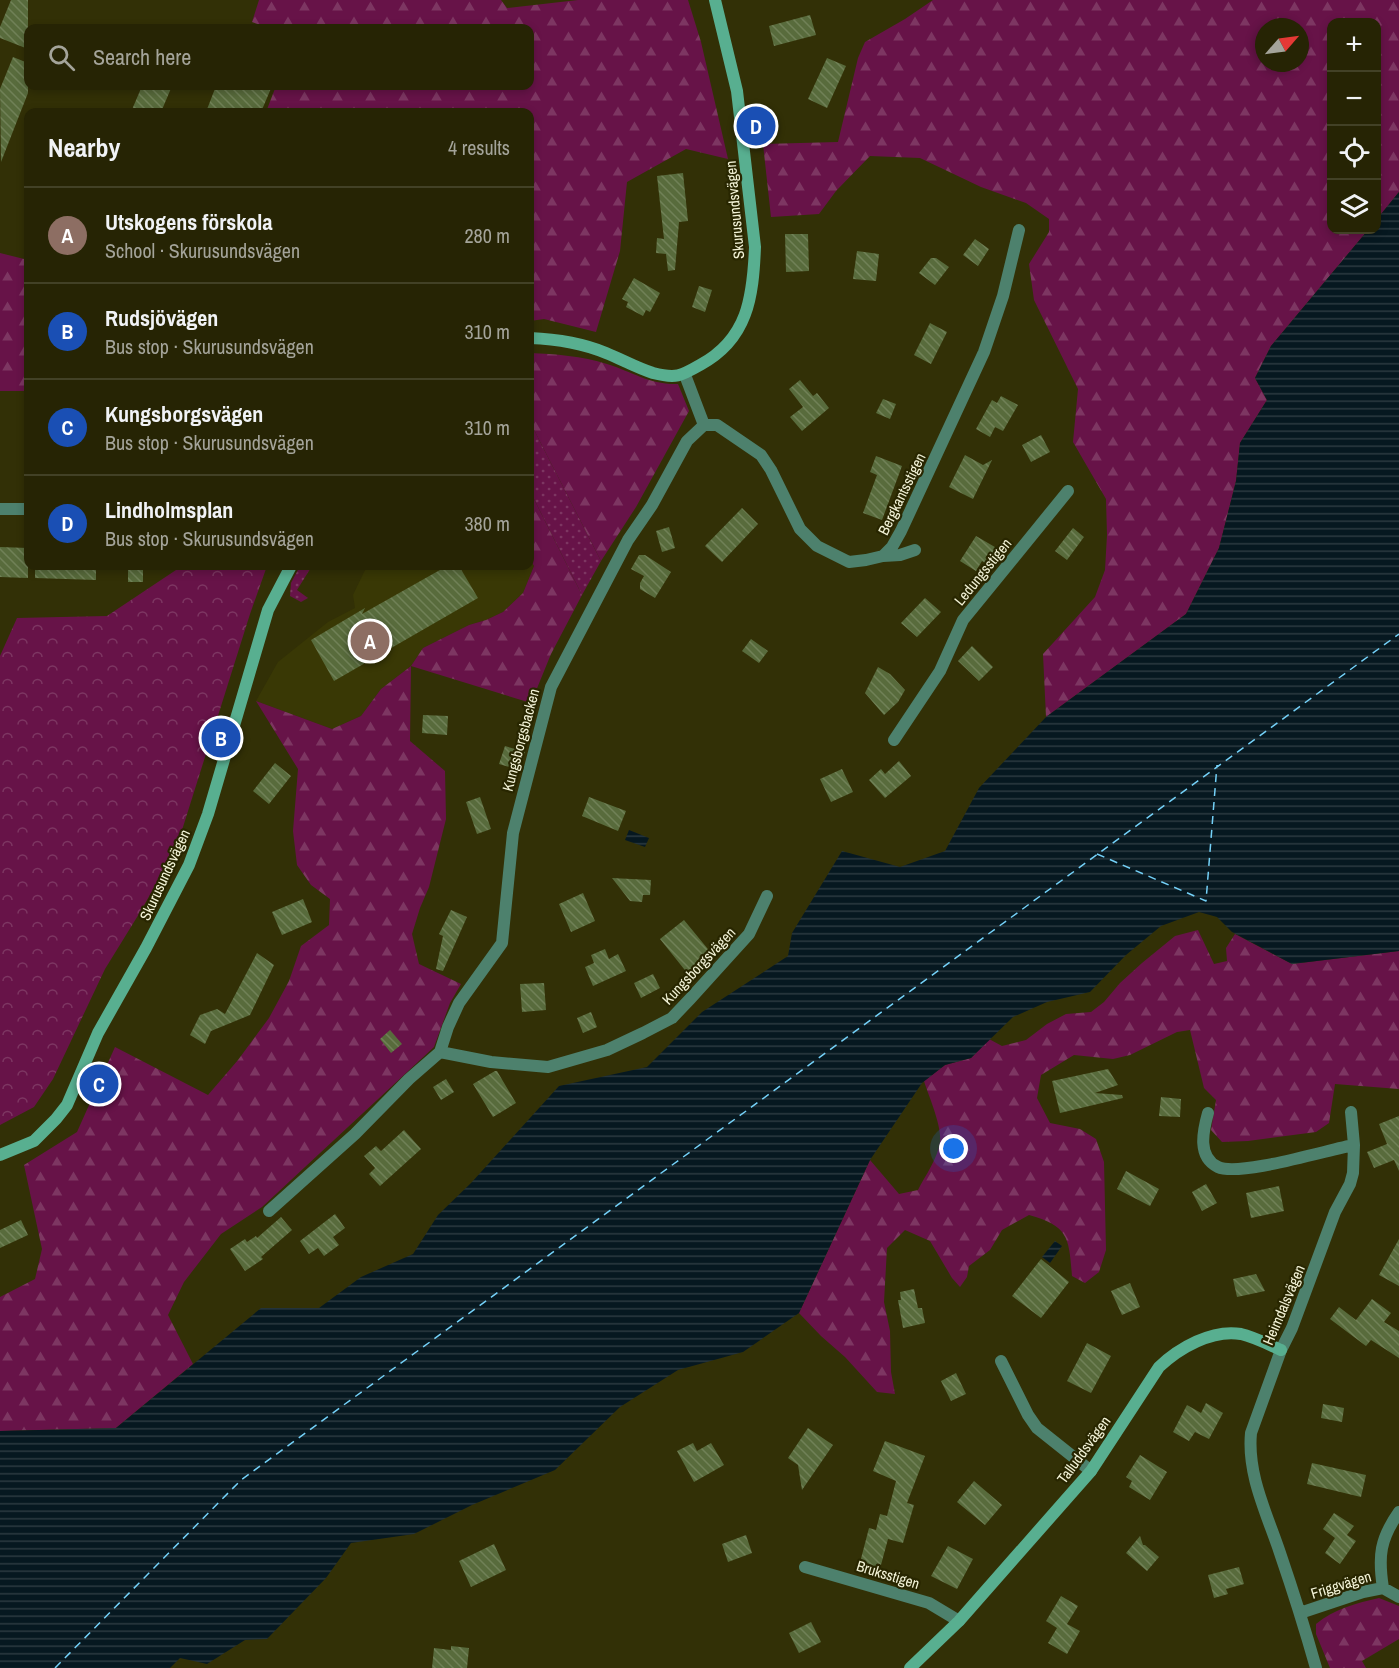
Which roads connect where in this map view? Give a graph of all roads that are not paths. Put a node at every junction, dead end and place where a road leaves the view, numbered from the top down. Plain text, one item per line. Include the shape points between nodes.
1 (715, 0) edge
2 (1018, 230) dead end
3 (534, 339) edge
4 (685, 375) junction
5 (704, 425) junction
6 (1068, 491) dead end
7 (0, 509) edge
8 (24, 509) edge
9 (915, 550) dead end
10 (883, 556) junction
11 (289, 570) edge
12 (894, 740) dead end
13 (767, 896) dead end
14 (440, 1052) junction
15 (1351, 1112) dead end
16 (1208, 1113) dead end
17 (1353, 1145) junction
18 (0, 1155) edge
19 (269, 1210) dead end
20 (1281, 1350) junction
21 (1001, 1361) dead end
22 (1091, 1471) junction
23 (1399, 1512) edge
24 (805, 1567) dead end
25 (1383, 1588) junction
26 (1399, 1597) edge
27 (1300, 1614) junction
28 (959, 1621) junction
29 (910, 1668) edge
30 (1317, 1668) edge

1 - 4 street, Skurusundsvägen via 740,111 754,271 745,315 737,332 715,358
2 - 10 street, Bergkantsstigen via 1003,296 984,352 901,531
3 - 4 street via 576,344 652,372
4 - 5 street
5 - 10 street, Bergkantsstigen via 717,425 761,454 800,529 817,546 849,562
5 - 14 street, Kungsborgsbacken via 687,441 628,540 551,687 513,833 502,944 459,1003
6 - 12 street, Ledungsstigen via 963,620 940,671
7 - 8 street
9 - 10 street
11 - 18 street, Skurusundsvägen via 265,619 208,814 189,865 98,1033 67,1105 34,1141
13 - 14 street, Kungsborgsvägen via 749,934 672,1017 607,1050 548,1067
14 - 19 street
15 - 17 street, Heimdalsvägen
16 - 17 street via 1203,1137 1205,1153 1222,1169 1278,1163
17 - 20 street, Heimdalsvägen via 1350,1184 1335,1212
20 - 22 street, Talluddsvägen via 1240,1334 1216,1336 1182,1349 1159,1367
20 - 27 street, Heimdalsvägen via 1251,1433 1250,1459
21 - 22 street via 1037,1428
22 - 28 street, Talluddsvägen
23 - 25 street, Friggvägen via 1383,1543 1379,1561
24 - 28 street, Bruksstigen via 929,1603
25 - 26 street
25 - 27 street, Friggvägen
27 - 30 street, Heimdalsvägen
28 - 29 street, Talluddsvägen

